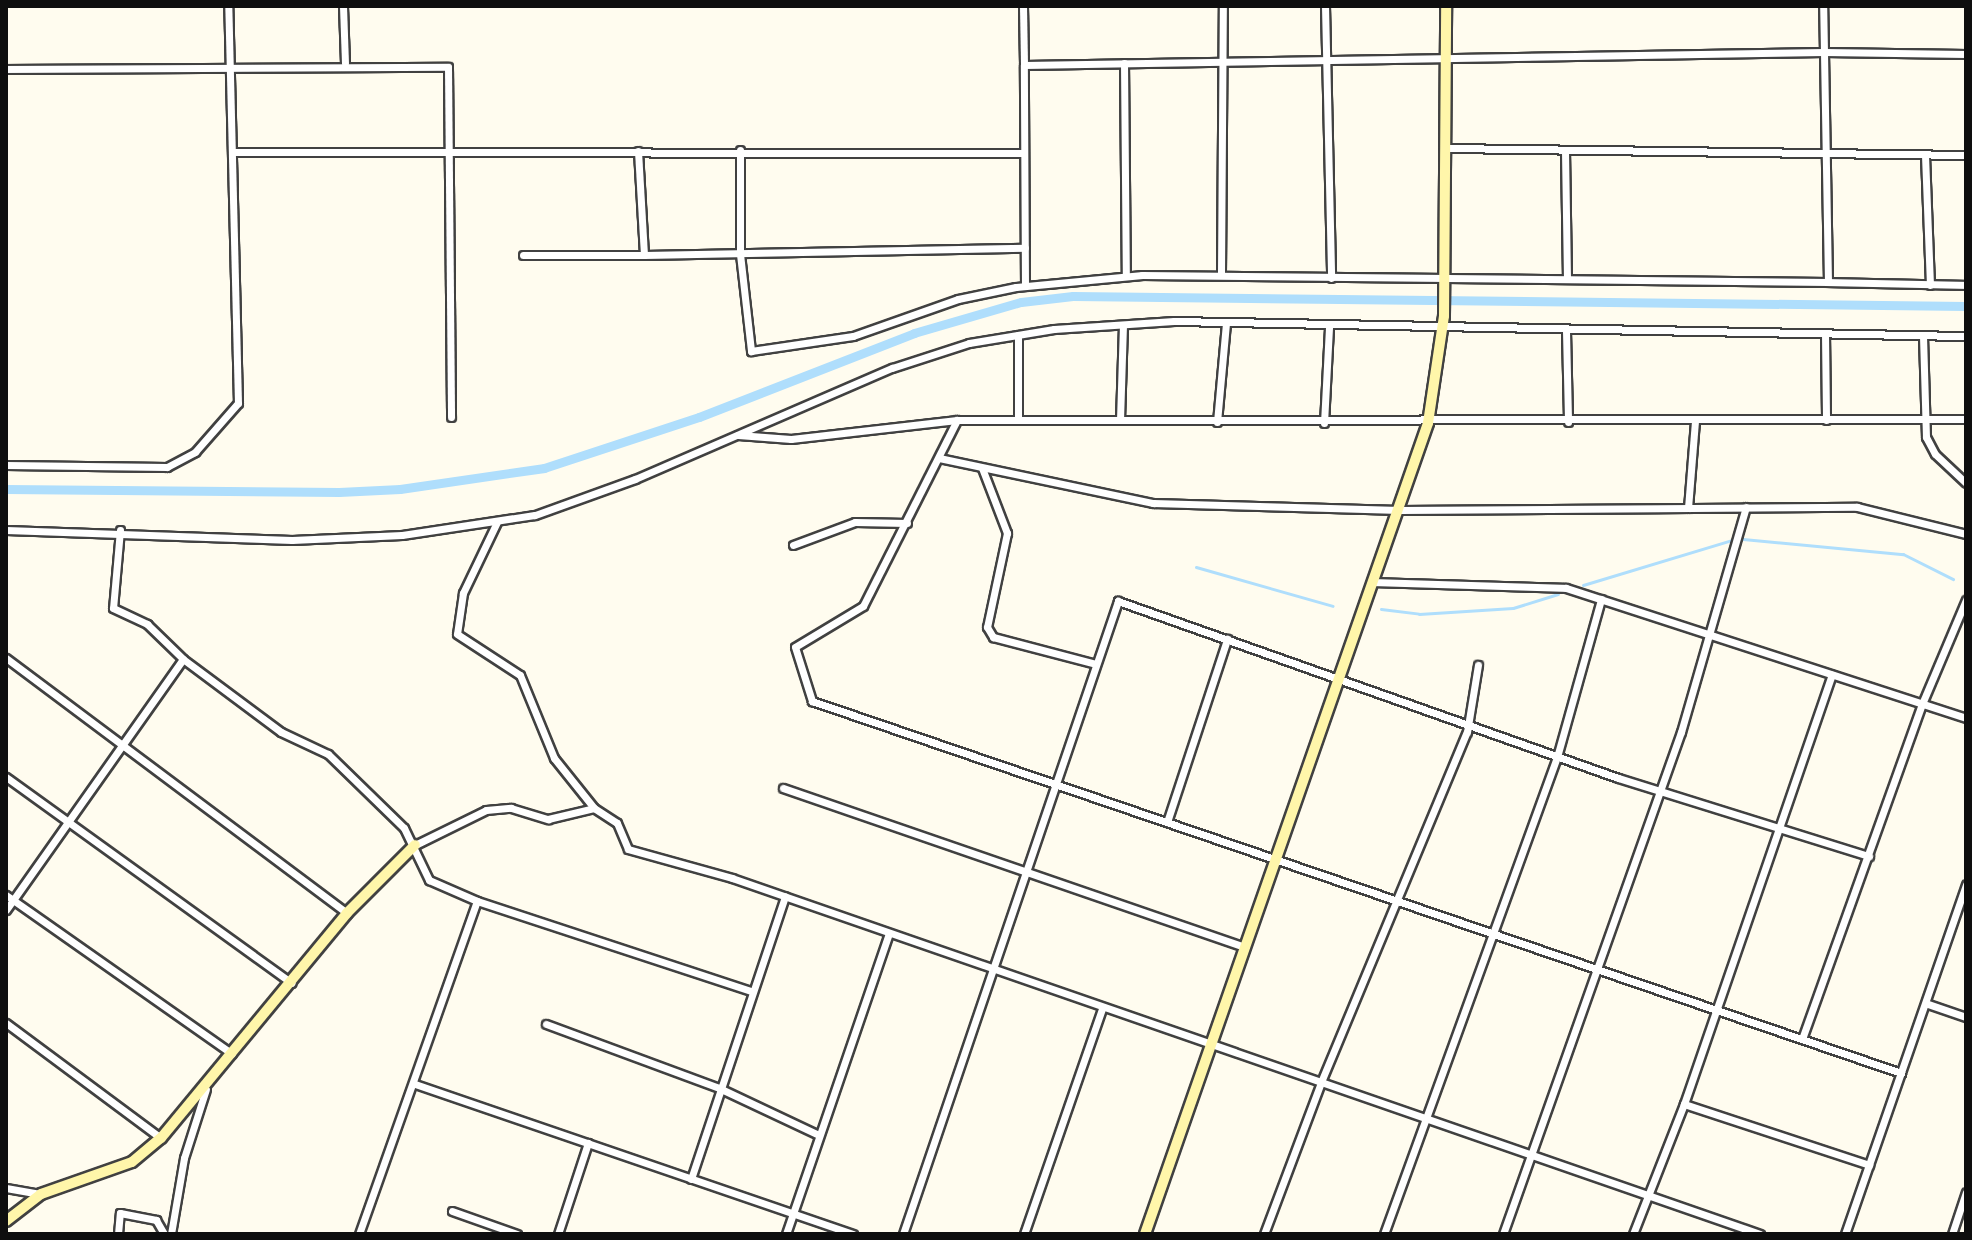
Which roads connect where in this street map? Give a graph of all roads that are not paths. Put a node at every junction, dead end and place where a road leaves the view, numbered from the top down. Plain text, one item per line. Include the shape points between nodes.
1 (228, 6) edge
2 (343, 6) edge
3 (1023, 6) edge
4 (1223, 6) edge
5 (1325, 6) edge
6 (1446, 6) edge
7 (1823, 6) edge
8 (1824, 52) junction
9 (1966, 54) edge
10 (1323, 60) junction
11 (1223, 61) junction
12 (1446, 61) junction
13 (345, 63) junction
14 (1124, 63) junction
15 (229, 64) junction
16 (1024, 65) junction
17 (6, 69) edge
18 (1446, 148) junction
19 (740, 150) junction
20 (451, 151) junction
21 (638, 151) junction
22 (1565, 151) junction
23 (232, 152) junction
24 (1023, 153) junction
25 (1825, 155) junction
26 (1925, 155) junction
27 (1966, 155) edge
28 (1025, 248) junction
29 (740, 254) junction
30 (523, 255) dead end
31 (644, 255) junction
32 (1221, 273) junction
33 (1126, 276) junction
34 (1567, 277) junction
35 (1331, 278) junction
36 (1828, 282) junction
37 (1445, 285) junction
38 (1930, 285) junction
39 (1966, 285) edge
40 (1025, 286) junction
41 (1443, 321) junction
42 (1226, 324) junction
43 (1123, 325) junction
44 (1329, 326) junction
45 (1566, 331) junction
46 (1825, 334) junction
47 (1018, 335) junction
48 (1923, 336) junction
49 (1966, 336) edge
50 (451, 417) dead end
51 (1966, 419) edge
52 (957, 420) junction
53 (1018, 420) junction
54 (1120, 420) junction
55 (1826, 420) junction
56 (1922, 420) junction
57 (1695, 421) junction
58 (1217, 422) junction
59 (1568, 422) junction
60 (1324, 423) junction
61 (1428, 423) junction
62 (736, 434) junction
63 (939, 458) junction
64 (6, 465) edge
65 (982, 468) junction
66 (1966, 483) edge
67 (1746, 507) junction
68 (1688, 508) junction
69 (1400, 510) junction
70 (497, 522) junction
71 (907, 523) junction
72 (6, 530) edge
73 (120, 530) junction
74 (1966, 534) edge
75 (793, 545) dead end
76 (1375, 582) junction
77 (1601, 599) junction
78 (1966, 600) edge
79 (1712, 637) junction
80 (1227, 639) junction
81 (6, 658) edge
82 (183, 659) junction
83 (1096, 664) junction
84 (1478, 665) dead end
85 (1832, 675) junction
86 (1342, 679) junction
87 (1922, 704) junction
88 (1966, 718) edge
89 (1469, 724) junction
90 (122, 748) junction
91 (1557, 757) junction
92 (6, 777) edge
93 (1056, 782) junction
94 (783, 788) dead end
95 (1661, 791) junction
96 (594, 808) junction
97 (1167, 822) junction
98 (68, 825) junction
99 (1779, 828) junction
100 (415, 845) junction
101 (1869, 856) junction
102 (1276, 859) junction
103 (1026, 874) junction
104 (1965, 888) edge
105 (6, 895) edge
106 (785, 896) junction
107 (1398, 900) junction
108 (16, 901) junction
109 (477, 901) junction
110 (6, 910) edge
111 (347, 913) junction
112 (1493, 932) junction
113 (889, 933) junction
114 (1245, 947) junction
115 (993, 968) junction
116 (1599, 969) junction
117 (292, 983) junction
118 (751, 991) junction
119 (1928, 1004) junction
120 (1102, 1009) junction
121 (1716, 1009) junction
122 (1966, 1017) edge
123 (6, 1023) edge
124 (546, 1024) dead end
125 (1802, 1039) junction
126 (1210, 1046) junction
127 (233, 1055) junction
128 (1901, 1073) junction
129 (1321, 1082) junction
130 (415, 1084) junction
131 (719, 1088) junction
132 (206, 1089) junction
133 (1684, 1104) junction
134 (1423, 1118) junction
135 (819, 1135) junction
136 (161, 1138) junction
137 (588, 1143) junction
138 (1529, 1155) junction
139 (1869, 1165) junction
140 (691, 1179) junction
141 (6, 1188) edge
142 (1966, 1192) edge
143 (1646, 1193) junction
144 (41, 1194) junction
145 (452, 1211) dead end
146 (793, 1213) junction
147 (6, 1221) edge
148 (1736, 1230) edge
149 (118, 1234) edge
150 (164, 1234) edge
151 (171, 1234) edge
152 (359, 1234) edge
153 (517, 1234) edge
154 (558, 1234) edge
155 (786, 1234) edge
156 (853, 1234) edge
157 (903, 1234) edge
158 (1024, 1234) edge
159 (1145, 1234) edge
160 (1264, 1234) edge
161 (1384, 1234) edge
162 (1503, 1234) edge
163 (1633, 1234) edge
164 (1760, 1234) edge
165 (1845, 1234) edge
166 (1952, 1234) edge

1 - 15 street
2 - 13 street
3 - 16 street
4 - 11 street
5 - 10 street
6 - 12 street
7 - 8 street
8 - 9 street
8 - 12 street
8 - 25 street
10 - 11 street
10 - 12 street
10 - 35 street
11 - 14 street
11 - 32 street
12 - 18 street
13 - 15 street
13 - 20 street via 448,67
14 - 16 street
14 - 33 street
15 - 17 street
15 - 23 street
16 - 24 street
18 - 22 street
18 - 37 street
19 - 21 street
19 - 24 street
19 - 29 street
20 - 21 street
20 - 23 street
20 - 50 street
21 - 31 street
22 - 25 street
22 - 34 street
23 - 64 street via 238,403 195,452 167,467
24 - 28 street
25 - 26 street
25 - 36 street
26 - 27 street
26 - 38 street
28 - 29 street
28 - 40 street
29 - 31 street
29 - 40 street via 751,351 853,336 958,299
30 - 31 street
32 - 33 street
32 - 35 street
33 - 40 street
34 - 36 street
34 - 37 street
35 - 37 street
36 - 38 street
37 - 41 street
38 - 39 street
41 - 44 street
41 - 45 street
41 - 61 street
42 - 43 street
42 - 44 street
42 - 58 street
43 - 47 street
43 - 54 street
44 - 60 street
45 - 46 street
45 - 59 street
46 - 48 street
46 - 55 street
47 - 53 street
47 - 62 street via 969,343 892,368
48 - 49 street
48 - 56 street
51 - 56 street
52 - 53 street
52 - 62 street via 791,439
52 - 63 street
53 - 54 street
54 - 58 street
55 - 56 street
55 - 57 street
56 - 66 street via 1935,454
57 - 59 street
57 - 68 street
58 - 60 street
59 - 61 street
60 - 61 street
61 - 69 street
62 - 70 street via 635,479 535,515
63 - 65 street
63 - 71 street
65 - 69 street via 1153,503
65 - 83 street via 1007,533 987,627 993,637
67 - 68 street
67 - 74 street via 1857,507
67 - 79 street
68 - 69 street
69 - 76 street
70 - 73 street via 402,535 292,540
70 - 96 street via 463,593 457,634 520,675 553,756
71 - 75 street via 855,522
71 - 93 street via 863,606 795,647 806,692 823,708
72 - 73 street
73 - 82 street via 113,608 147,624
76 - 77 street via 1523,583
76 - 86 street
77 - 79 street
77 - 91 street
78 - 87 street
79 - 85 street
79 - 95 street
80 - 83 street via 1118,601
80 - 86 street
80 - 97 street
81 - 90 street
82 - 90 street
82 - 100 street via 281,732 328,754 396,819
83 - 93 street
84 - 89 street
85 - 87 street
85 - 99 street
86 - 89 street
86 - 102 street
87 - 88 street
87 - 101 street
89 - 91 street
89 - 107 street
90 - 98 street
90 - 111 street via 206,803
91 - 95 street
91 - 112 street
92 - 98 street
93 - 97 street
93 - 103 street
94 - 103 street
95 - 99 street
95 - 116 street
96 - 100 street via 548,819 511,808 486,810
96 - 106 street via 617,823 628,849
97 - 102 street
98 - 108 street
98 - 117 street
99 - 101 street
99 - 121 street
100 - 109 street via 429,880
100 - 111 street
101 - 125 street
102 - 107 street
102 - 114 street
103 - 114 street
103 - 115 street
104 - 119 street
105 - 108 street
106 - 113 street
106 - 118 street
107 - 112 street
107 - 129 street
108 - 110 street
108 - 127 street
109 - 118 street
109 - 130 street
111 - 117 street
112 - 116 street
112 - 134 street
113 - 115 street
113 - 135 street
114 - 126 street
115 - 120 street
115 - 157 street
116 - 121 street
116 - 138 street
117 - 127 street
118 - 131 street
119 - 122 street
119 - 128 street
120 - 126 street
120 - 158 street
121 - 125 street
121 - 133 street
123 - 136 street
124 - 131 street
125 - 128 street
126 - 129 street
126 - 159 street
127 - 132 street
128 - 139 street
129 - 134 street
129 - 160 street
130 - 137 street
130 - 152 street
131 - 135 street
131 - 140 street
132 - 136 street
132 - 151 street via 184,1158
133 - 139 street
133 - 143 street
134 - 138 street
134 - 161 street
135 - 146 street
136 - 144 street via 132,1162
137 - 140 street
137 - 154 street
138 - 143 street
138 - 162 street
139 - 165 street
140 - 146 street
141 - 144 street
142 - 166 street
143 - 148 street
143 - 163 street
144 - 147 street
145 - 153 street
146 - 155 street
146 - 156 street
148 - 164 street
149 - 150 street via 120,1213 156,1220

